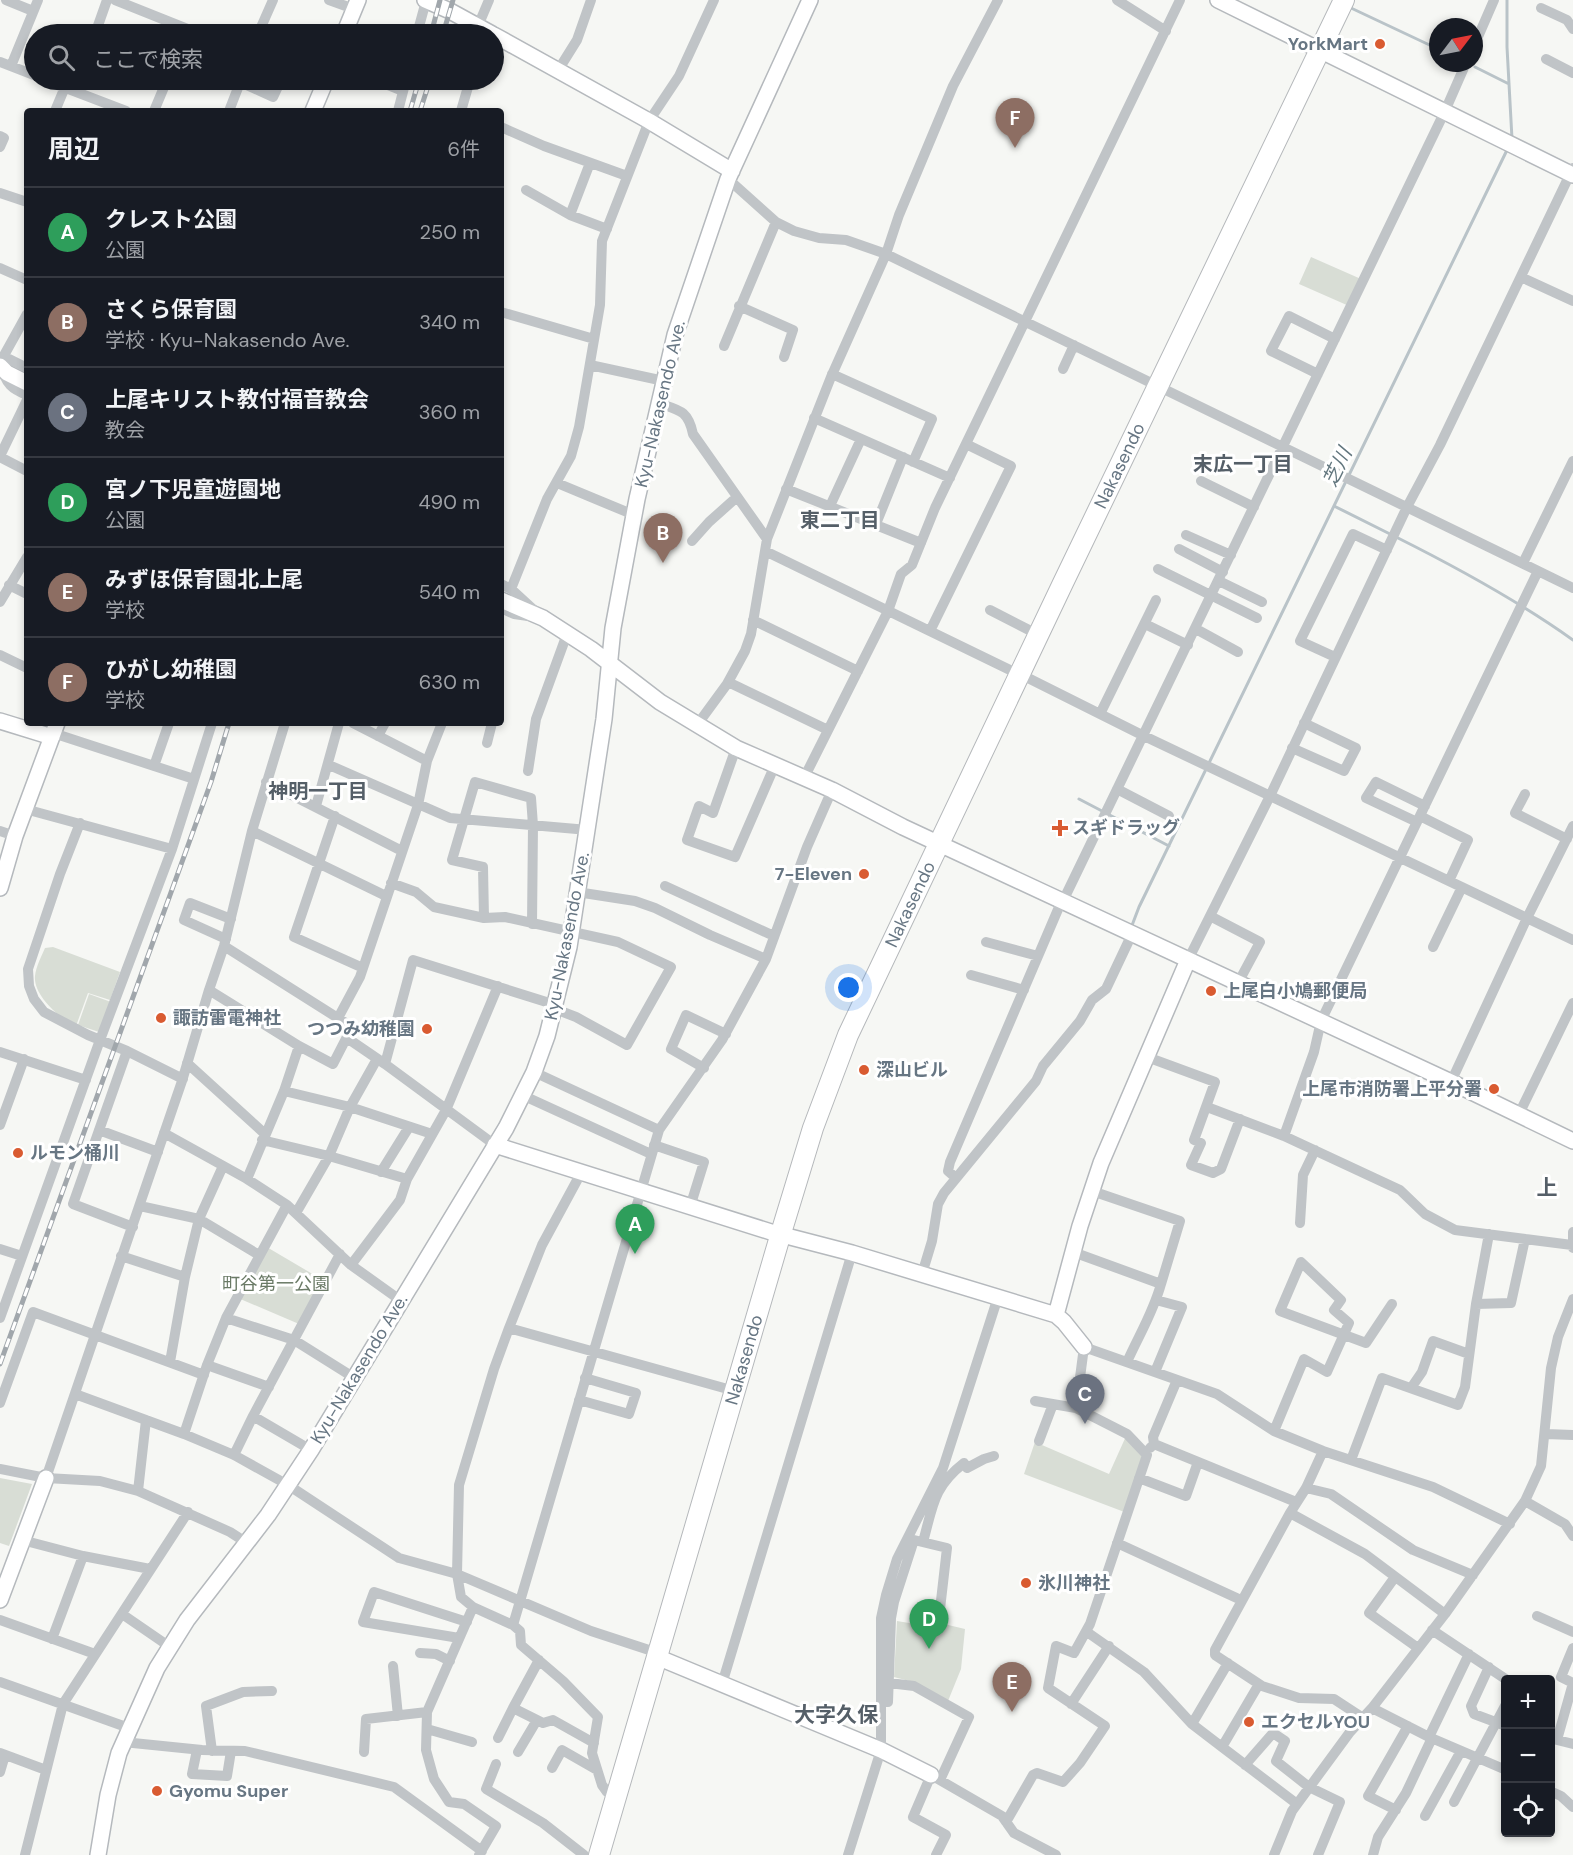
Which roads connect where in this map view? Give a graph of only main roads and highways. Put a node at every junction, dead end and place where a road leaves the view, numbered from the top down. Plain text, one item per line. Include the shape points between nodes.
1 (1333, 0) edge
2 (1344, 0) edge
3 (1315, 49) junction
4 (1153, 385) junction
5 (1015, 672) junction
6 (776, 1233) junction
7 (653, 1653) junction
8 (589, 1855) edge
9 (599, 1855) edge

1 - 3 highway, Nakasendo
2 - 3 highway, Nakasendo
3 - 4 highway, Nakasendo
4 - 5 highway, Nakasendo
4 - 5 highway, Nakasendo via 1029,630
5 - 6 highway, Nakasendo via 935,841 857,989 803,1125
6 - 7 highway, Nakasendo
6 - 7 highway, Nakasendo via 724,1388
7 - 8 highway, Nakasendo
7 - 9 highway, Nakasendo

